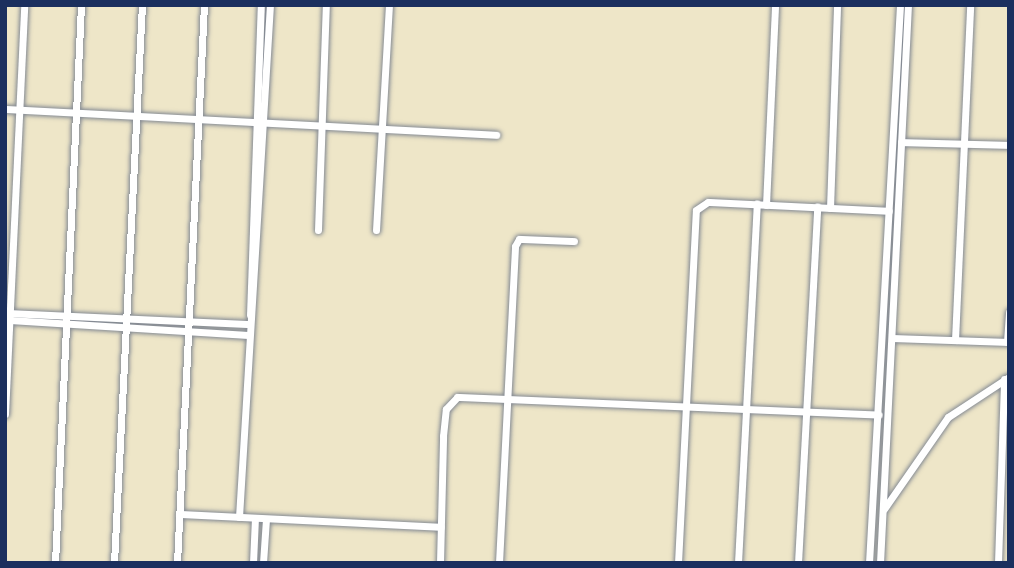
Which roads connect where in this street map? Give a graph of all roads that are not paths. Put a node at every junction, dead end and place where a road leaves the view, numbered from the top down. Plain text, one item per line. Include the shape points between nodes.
1 (23, 5) edge
2 (80, 5) edge
3 (142, 5) edge
4 (204, 5) edge
5 (261, 5) edge
6 (270, 5) edge
7 (326, 5) edge
8 (389, 5) edge
9 (775, 5) edge
10 (837, 5) edge
11 (900, 5) edge
12 (908, 5) edge
13 (970, 5) edge
14 (5, 109) edge
15 (19, 110) junction
16 (75, 112) junction
17 (138, 115) junction
18 (197, 117) junction
19 (255, 120) junction
20 (264, 121) junction
21 (320, 125) junction
22 (382, 127) junction
23 (496, 135) dead end
24 (901, 142) junction
25 (963, 144) junction
26 (1009, 145) edge
27 (757, 204) junction
28 (766, 205) junction
29 (817, 207) junction
30 (830, 208) junction
31 (889, 211) junction
32 (318, 230) dead end
33 (376, 230) dead end
34 (574, 242) dead end
35 (1009, 312) edge
36 (8, 316) edge
37 (65, 319) junction
38 (250, 320) junction
39 (127, 322) junction
40 (188, 326) junction
41 (249, 335) junction
42 (892, 338) junction
43 (955, 340) junction
44 (1008, 342) edge
45 (1007, 378) edge
46 (509, 396) junction
47 (686, 405) junction
48 (746, 409) junction
49 (807, 412) junction
50 (5, 414) edge
51 (879, 415) junction
52 (1005, 490) edge
53 (883, 512) junction
54 (179, 514) junction
55 (239, 517) junction
56 (255, 518) junction
57 (266, 519) junction
58 (874, 524) junction
59 (441, 527) junction
60 (55, 563) edge
61 (114, 563) edge
62 (177, 563) edge
63 (253, 563) edge
64 (263, 563) edge
65 (439, 563) edge
66 (499, 563) edge
67 (678, 563) edge
68 (738, 563) edge
69 (798, 563) edge
70 (869, 563) edge
71 (880, 563) edge
72 (998, 563) edge

1 - 15 street
2 - 16 street
3 - 17 street
4 - 18 street
5 - 19 street
6 - 20 street
7 - 21 street
8 - 22 street
9 - 28 street
10 - 30 street
11 - 31 street
12 - 24 street
13 - 25 street
14 - 15 street
15 - 16 street
15 - 36 street
16 - 17 street
16 - 37 street
17 - 18 street
17 - 39 street
18 - 19 street
18 - 40 street
19 - 20 street
19 - 38 street
20 - 21 street
20 - 38 street via 257,302
21 - 22 street
21 - 32 street
22 - 23 street
22 - 33 street
24 - 25 street
24 - 42 street
25 - 26 street
25 - 43 street
27 - 28 street
27 - 47 street via 708,202 696,210
27 - 48 street
28 - 29 street
29 - 30 street
29 - 49 street
30 - 31 street
31 - 51 street
34 - 46 street via 519,239 515,246
35 - 44 street
36 - 37 street
36 - 50 street
37 - 39 street
37 - 60 street
38 - 40 street
38 - 41 street
39 - 40 street
39 - 61 street
40 - 41 street
40 - 54 street
41 - 55 street
42 - 43 street
42 - 53 street
43 - 44 street
45 - 52 street
45 - 53 street via 948,417
46 - 47 street
46 - 59 street via 468,394 446,409
46 - 66 street
47 - 48 street
47 - 67 street
48 - 49 street
48 - 68 street
49 - 51 street
49 - 69 street
51 - 58 street
52 - 72 street
53 - 58 street
53 - 71 street
54 - 55 street
54 - 62 street
55 - 56 street
56 - 57 street
56 - 63 street
57 - 59 street
57 - 64 street
58 - 70 street
59 - 65 street

